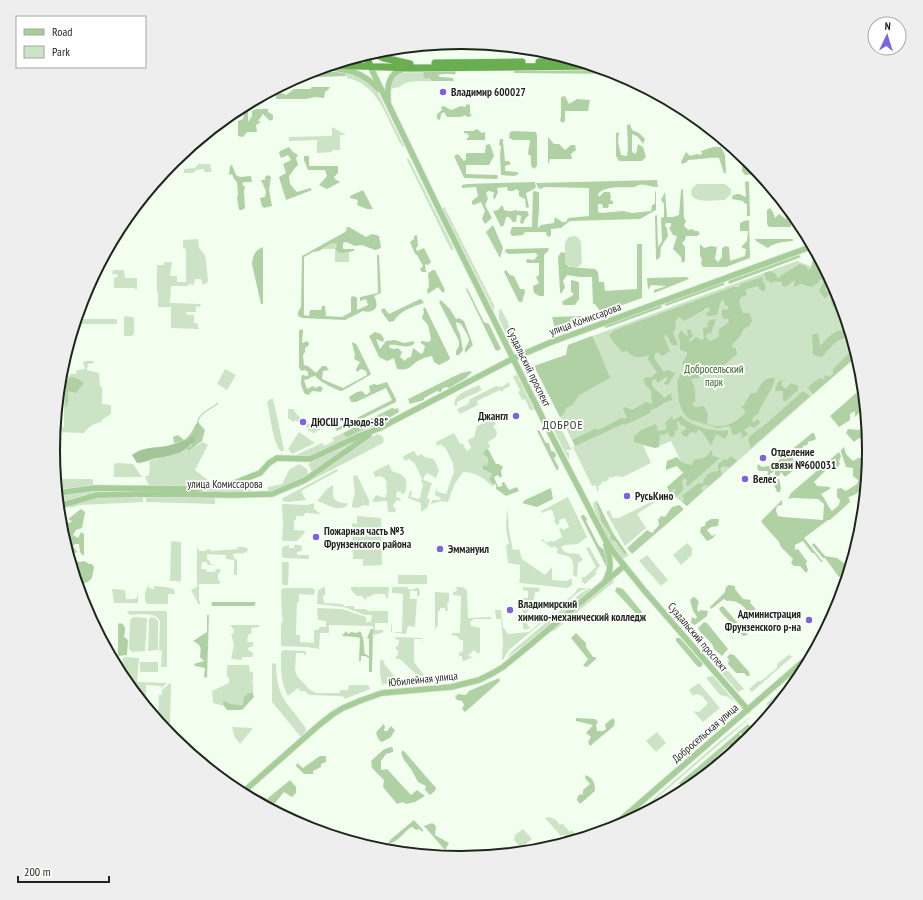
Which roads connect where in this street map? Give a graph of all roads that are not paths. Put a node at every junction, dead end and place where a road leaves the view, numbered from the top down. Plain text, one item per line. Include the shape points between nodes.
1 (382, 57) edge
2 (368, 61) edge
3 (563, 62) edge
4 (349, 65) edge
5 (370, 66) junction
6 (410, 66) junction
7 (576, 66) edge
8 (338, 69) edge
9 (383, 93) junction
10 (388, 103) junction
11 (808, 248) edge
12 (514, 358) junction
13 (374, 431) junction
14 (63, 492) edge
15 (64, 504) edge
16 (605, 539) junction
17 (624, 566) junction
18 (603, 584) junction
19 (801, 663) edge
20 (748, 710) junction
21 (247, 788) edge
22 (626, 816) edge

1 - 6 highway
2 - 5 highway
3 - 6 highway
4 - 5 highway
5 - 6 highway
5 - 9 main road, Суздальский проспект
6 - 7 highway
6 - 10 main road via 399,71 390,80 387,90
8 - 9 main road via 364,76
9 - 10 main road, Суздальский проспект
10 - 12 main road, Суздальский проспект
11 - 12 main road, улица Комиссарова via 573,333
12 - 13 main road, улица Комиссарова
12 - 16 main road, Суздальский проспект
13 - 14 main road, улица Комиссарова via 310,460 277,458 260,473 232,484 196,489 94,488
13 - 15 main road, улица Комиссарова via 306,480 272,494 97,495
16 - 17 main road, Суздальский проспект
16 - 18 main road via 611,563 609,574
17 - 18 main road, Юбилейная улица
17 - 20 main road, Суздальский проспект
18 - 21 main road, Юбилейная улица via 502,667 486,676 451,687 382,693 338,711
19 - 20 main road, Добросельская улица
20 - 22 main road, Добросельская улица

